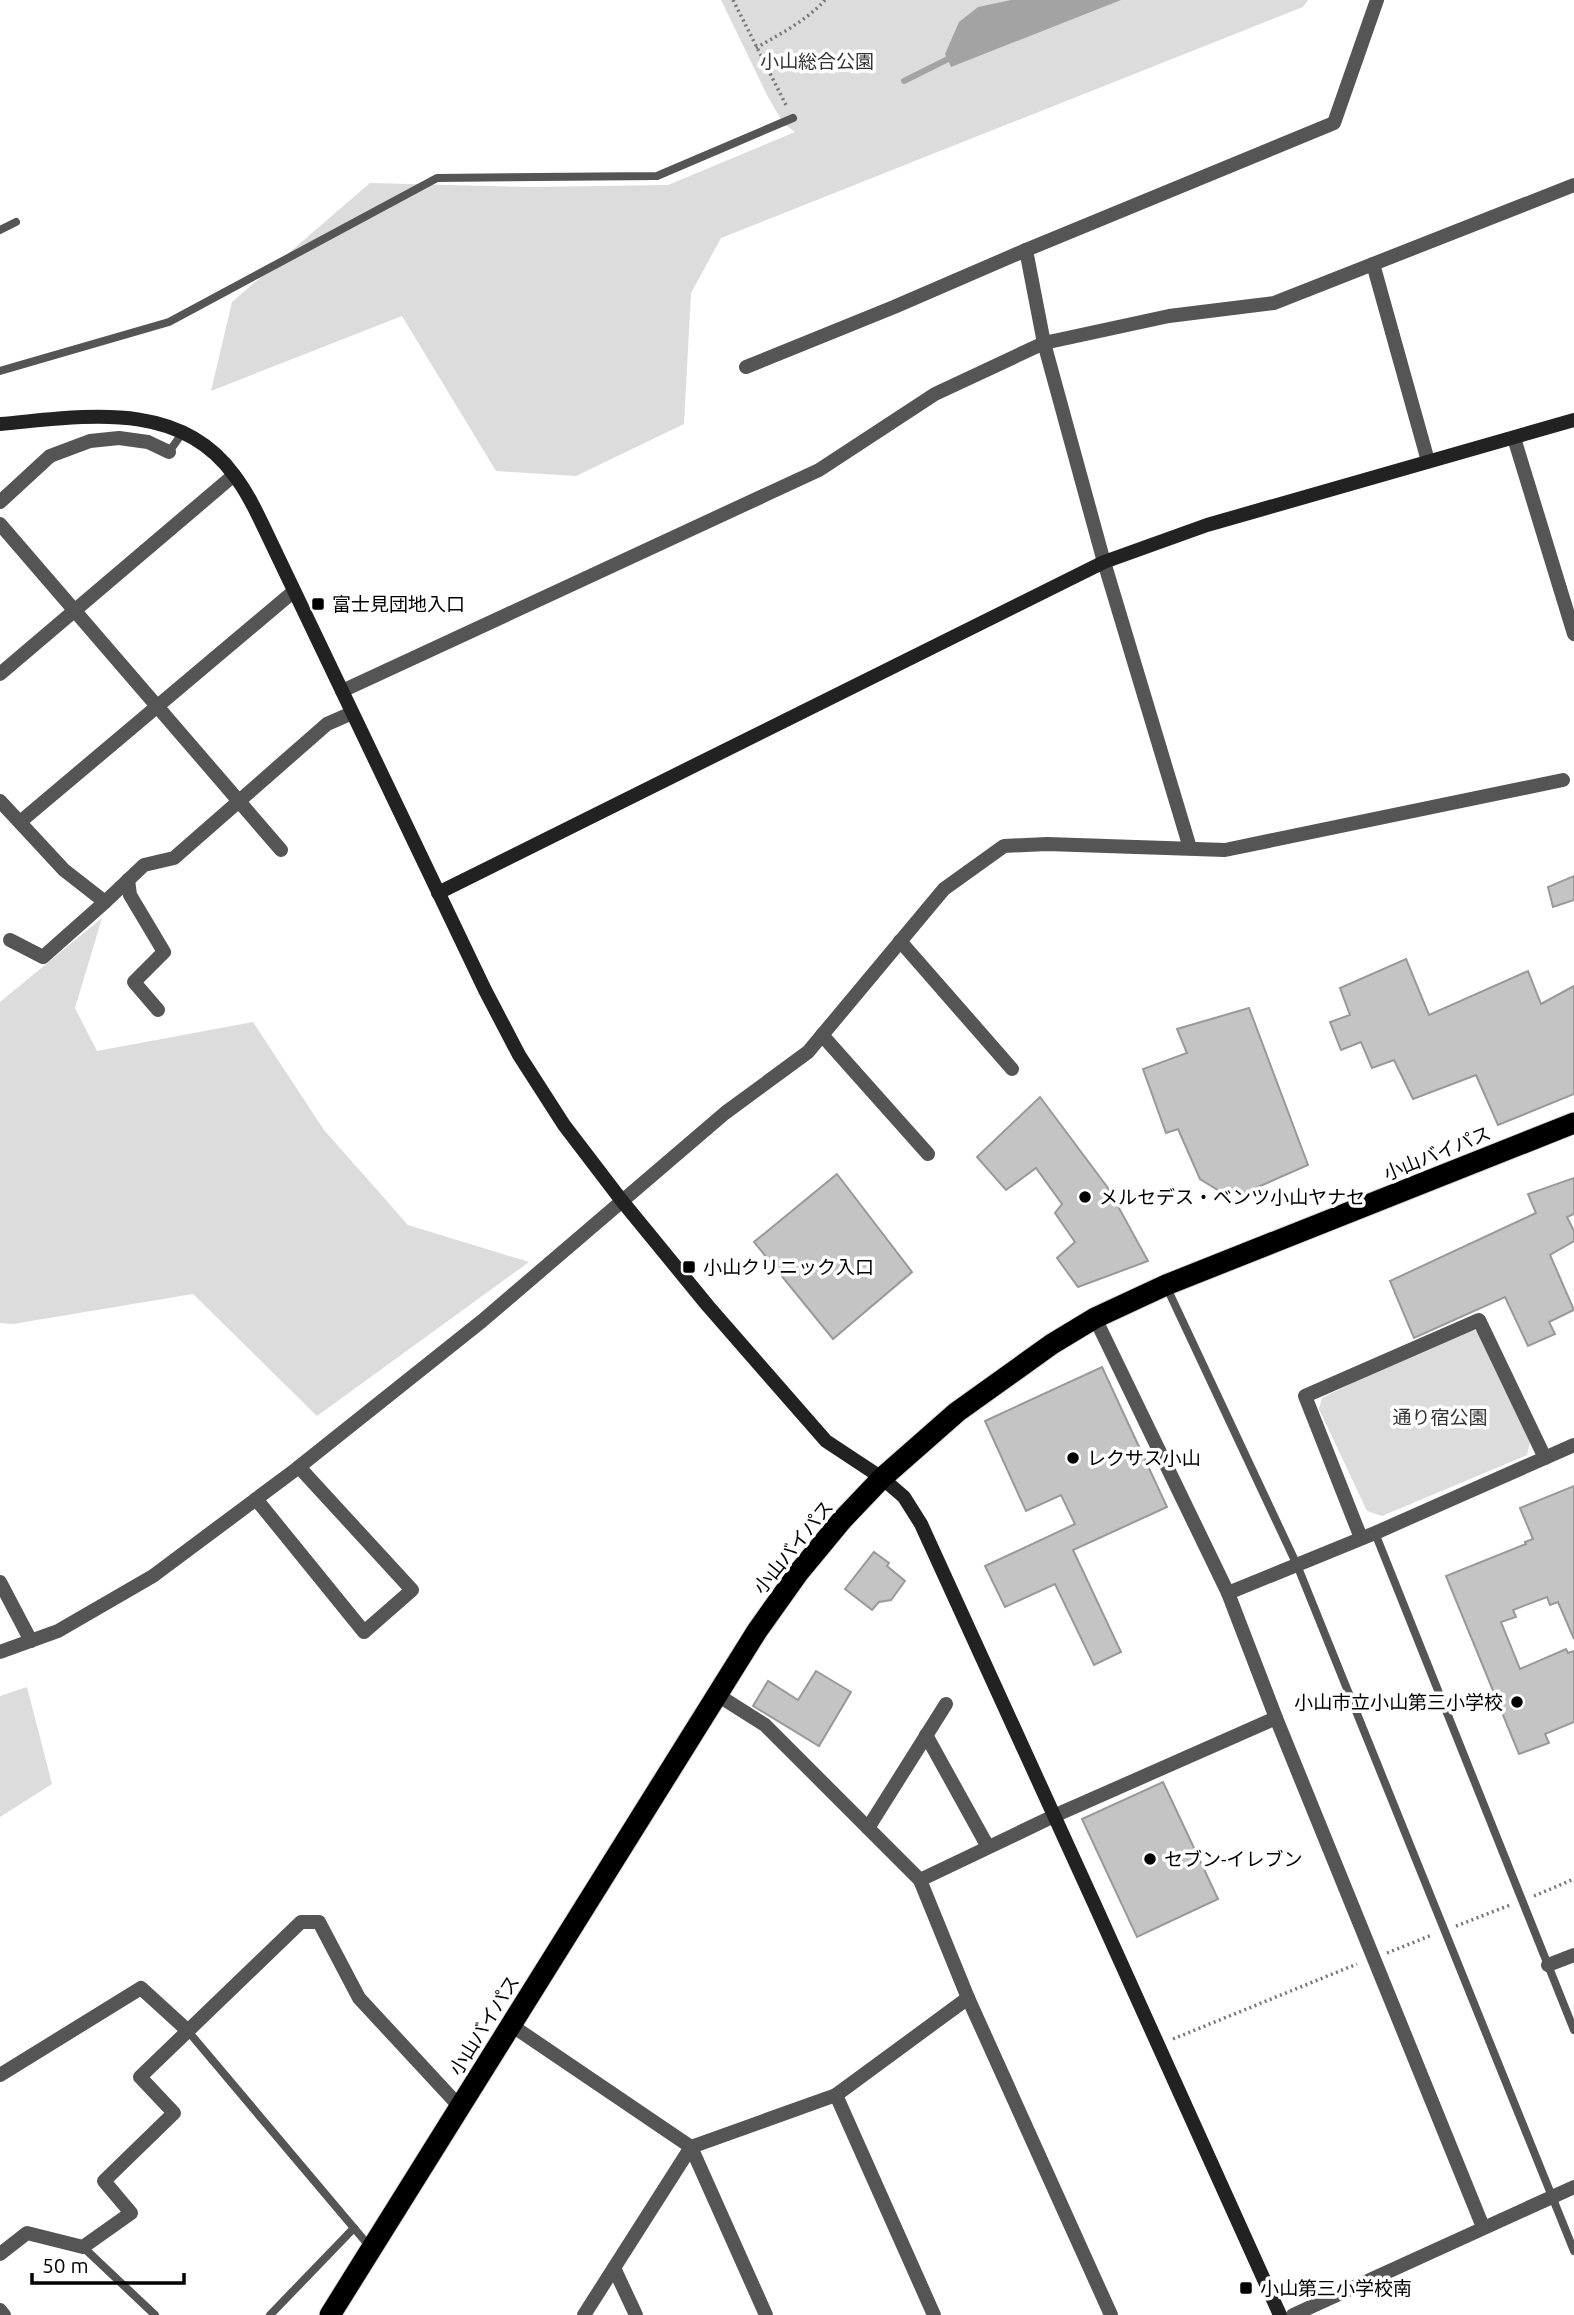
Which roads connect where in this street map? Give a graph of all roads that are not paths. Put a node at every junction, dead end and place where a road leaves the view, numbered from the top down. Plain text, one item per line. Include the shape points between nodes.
1 (1377, 0) edge
2 (793, 118) road end
3 (1573, 187) edge
4 (16, 222) dead end
5 (0, 230) edge
6 (1026, 250) junction
7 (1373, 264) junction
8 (1044, 343) junction
9 (746, 367) dead end
10 (0, 371) edge
11 (1574, 420) edge
12 (0, 424) edge
13 (183, 432) junction
14 (1514, 438) junction
15 (169, 452) joint
16 (1428, 461) junction
17 (234, 475) junction
18 (0, 502) edge
19 (0, 524) edge
20 (1104, 562) junction
21 (293, 592) junction
22 (75, 611) junction
23 (1574, 634) edge
24 (0, 674) edge
25 (342, 691) junction
26 (157, 706) junction
27 (352, 713) junction
28 (1563, 780) dead end
29 (0, 801) edge
30 (239, 801) junction
31 (20, 822) junction
32 (1190, 848) junction
33 (281, 850) dead end
34 (128, 880) junction
35 (438, 893) junction
36 (106, 902) junction
37 (10, 940) dead end
38 (900, 941) junction
39 (158, 1010) dead end
40 (822, 1035) junction
41 (1013, 1069) dead end
42 (1574, 1123) edge
43 (928, 1154) dead end
44 (622, 1202) junction
45 (1166, 1285) junction
46 (1095, 1318) junction
47 (1574, 1445) edge
48 (1545, 1458) junction
49 (299, 1467) junction
50 (882, 1478) junction
51 (256, 1499) junction
52 (1368, 1535) junction
53 (1297, 1564) junction
54 (0, 1582) edge
55 (1228, 1593) junction
56 (32, 1640) junction
57 (0, 1652) edge
58 (716, 1694) junction
59 (946, 1703) dead end
60 (1276, 1718) junction
61 (926, 1735) junction
62 (1056, 1815) junction
63 (867, 1828) junction
64 (988, 1847) junction
65 (920, 1880) junction
66 (1574, 1955) edge
67 (1548, 1965) junction
68 (968, 1998) junction
69 (511, 2025) junction
70 (187, 2030) junction
71 (1574, 2030) edge
72 (0, 2075) edge
73 (836, 2095) junction
74 (460, 2107) junction
75 (691, 2147) junction
76 (1574, 2187) edge
77 (1552, 2197) junction
78 (1483, 2227) junction
79 (354, 2228) junction
80 (83, 2246) junction
81 (371, 2249) junction
82 (1574, 2251) edge
83 (0, 2255) edge
84 (614, 2268) junction
85 (0, 2310) edge
86 (4, 2315) edge
87 (155, 2315) edge
88 (270, 2315) edge
89 (330, 2315) edge
90 (584, 2315) edge
91 (636, 2315) edge
92 (766, 2315) edge
93 (934, 2315) edge
94 (1111, 2315) edge
95 (1280, 2315) edge
96 (1293, 2315) edge

1 - 6 street via 1334,122
2 - 10 lane via 657,176 437,178 169,322
3 - 7 street
4 - 5 lane
6 - 8 street
6 - 9 street
7 - 8 street via 1274,303 1170,316
7 - 16 street
8 - 20 street
8 - 25 street via 935,394 819,470
11 - 14 street
12 - 13 street via 89,416 139,418
13 - 15 lane
13 - 17 street via 220,458
14 - 16 street
14 - 23 street
15 - 18 street via 148,442 90,441 50,456
16 - 20 street via 1207,525
17 - 21 street
17 - 22 street
19 - 22 street
20 - 32 street
20 - 35 street
21 - 25 street
21 - 26 street
22 - 24 street
22 - 26 street
25 - 27 street
26 - 30 street
26 - 31 street
27 - 30 street via 327,724
27 - 35 street
28 - 32 street via 1225,850
29 - 31 street
30 - 33 street
30 - 34 street via 174,858 144,865
31 - 36 street via 64,870
32 - 38 street via 1004,846 944,889
34 - 36 street
34 - 39 street via 130,895 164,951 134,982
35 - 44 street via 519,1055
36 - 37 street via 43,957
38 - 40 street
38 - 41 street
40 - 43 street
40 - 44 street via 808,1052 725,1113
42 - 45 highway, 小山バイパス
44 - 49 street
44 - 50 street via 826,1441
45 - 46 highway, 小山バイパス
45 - 53 lane
46 - 50 highway, 小山バイパス via 957,1412
46 - 55 street
47 - 48 street
48 - 52 street
48 - 52 street via 1479,1320 1305,1396
49 - 51 street
49 - 51 street via 412,1590 364,1632
50 - 58 highway, 小山バイパス via 799,1572
50 - 62 street via 904,1497 922,1524
51 - 56 street via 153,1576 58,1631
52 - 53 street
52 - 67 lane
53 - 55 street
53 - 77 lane
54 - 56 street
55 - 60 street
56 - 57 street
58 - 63 street via 765,1725
58 - 69 highway, 小山バイパス
59 - 61 street
60 - 62 street
60 - 78 street
61 - 63 street
61 - 64 street
62 - 64 street
62 - 95 street
63 - 65 street
64 - 65 street
65 - 68 street
66 - 67 street
67 - 71 lane
68 - 73 street
68 - 94 street
69 - 74 highway, 小山バイパス
69 - 75 street
70 - 72 street via 141,1988
70 - 74 street via 301,1923 319,1922 359,1998
70 - 79 lane
70 - 80 street via 140,2077 174,2113 104,2181 131,2213
73 - 75 street
73 - 93 street
74 - 81 highway, 小山バイパス
75 - 84 street
75 - 92 street
76 - 77 street
77 - 78 street
77 - 82 lane
78 - 96 street
79 - 81 lane
79 - 88 lane
80 - 83 street via 27,2233
80 - 87 lane
81 - 89 highway, 小山バイパス
84 - 90 street
84 - 91 street
85 - 86 street

